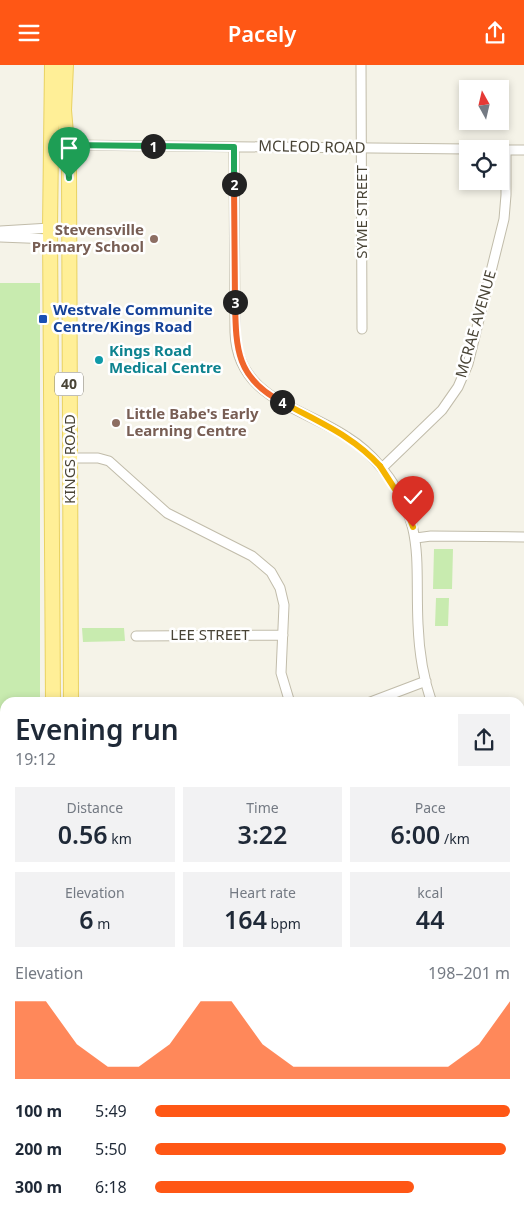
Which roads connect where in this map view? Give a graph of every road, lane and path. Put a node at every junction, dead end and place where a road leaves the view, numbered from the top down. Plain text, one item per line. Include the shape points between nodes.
1 (52, 65) edge
2 (66, 65) edge
3 (361, 65) edge
4 (67, 145) junction
5 (234, 147) junction
6 (361, 148) junction
7 (459, 149) edge
8 (509, 150) edge
9 (524, 150) edge
10 (506, 190) edge
11 (0, 231) edge
12 (69, 231) junction
13 (50, 233) junction
14 (0, 237) edge
15 (362, 329) dead end
16 (70, 458) junction
17 (52, 459) junction
18 (382, 468) junction
19 (524, 537) edge
20 (416, 538) junction
21 (136, 635) dead end
22 (283, 635) junction
23 (426, 681) junction
24 (53, 697) edge
25 (71, 697) edge
26 (288, 697) edge
27 (384, 697) edge
28 (430, 697) edge

1 - 13 main road, KINGS ROAD / 40
2 - 4 main road, KINGS ROAD / 40 via 64,110
3 - 6 street, SYME STREET
4 - 5 street, MCLEOD ROAD
4 - 12 main road, KINGS ROAD / 40
5 - 6 street, MCLEOD ROAD
5 - 18 street via 235,332 242,363 264,391 347,436
6 - 7 street, MCLEOD ROAD
6 - 15 street, SYME STREET
8 - 9 street
10 - 18 street, MCRAE AVENUE via 504,219 468,364 458,387 442,410
11 - 13 street
12 - 13 main road
12 - 16 main road, KINGS ROAD / 40
13 - 14 street
13 - 17 main road, KINGS ROAD / 40
16 - 17 main road
16 - 22 street via 109,461 168,513 259,561 271,572 280,588 284,605
16 - 25 main road, KINGS ROAD / 40
17 - 24 main road, KINGS ROAD / 40
18 - 20 street via 404,503
19 - 20 street
20 - 23 street via 418,623
21 - 22 street, LEE STREET
22 - 26 street via 280,673
23 - 27 street
23 - 28 street

